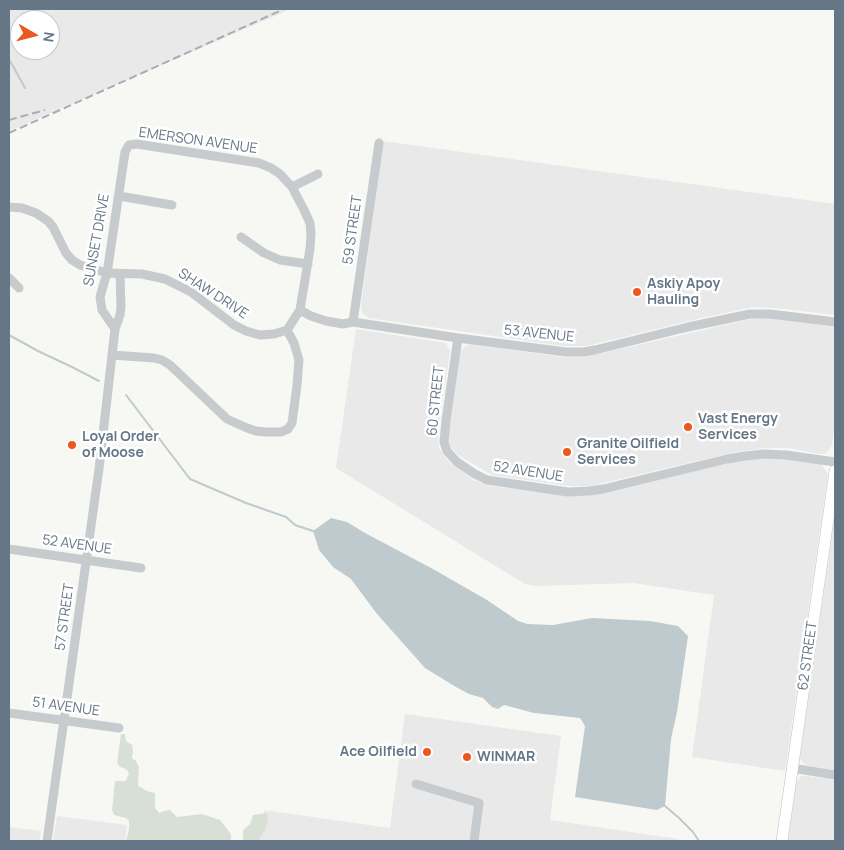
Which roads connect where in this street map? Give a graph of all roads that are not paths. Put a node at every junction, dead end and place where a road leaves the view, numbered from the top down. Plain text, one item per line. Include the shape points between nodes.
1 (379, 143) dead end
2 (125, 152) joint
3 (318, 174) dead end
4 (292, 187) junction
5 (119, 196) junction
6 (172, 205) dead end
7 (9, 206) edge
8 (241, 237) dead end
9 (308, 264) junction
10 (107, 273) junction
11 (120, 274) junction
12 (9, 278) edge
13 (19, 288) dead end
14 (300, 310) junction
15 (353, 322) junction
16 (835, 322) edge
17 (114, 329) junction
18 (287, 330) junction
19 (458, 338) junction
20 (112, 355) junction
21 (107, 397) joint
22 (457, 462) joint
23 (835, 462) edge
24 (835, 471) edge
25 (9, 549) edge
26 (87, 560) junction
27 (141, 568) dead end
28 (9, 712) edge
29 (64, 720) junction
30 (119, 728) dead end
31 (792, 768) junction
32 (835, 775) edge
33 (416, 784) dead end
34 (47, 841) edge
35 (474, 841) edge
36 (782, 841) edge

1 - 15 street, 59 STREET
2 - 4 street, EMERSON AVENUE via 130,145 137,144 259,163 280,174
2 - 5 street, SUNSET DRIVE
3 - 4 street
4 - 9 street, EMERSON AVENUE via 310,223
5 - 6 street
5 - 10 street, SUNSET DRIVE
7 - 10 street, SHAW DRIVE via 36,213 48,221 72,260
8 - 9 street via 280,260
9 - 14 street, EMERSON AVENUE
10 - 11 street, SHAW DRIVE
10 - 17 street, SUNSET DRIVE via 100,296 102,310
11 - 17 street, SUNSET DRIVE via 121,307
11 - 18 street, SHAW DRIVE via 165,279 191,292 246,331 260,335
12 - 13 street
14 - 15 street, 53 AVENUE via 326,321
14 - 18 street
15 - 19 street, 53 AVENUE
16 - 19 street, 53 AVENUE via 750,314 584,352
17 - 20 street, SUNSET DRIVE
18 - 20 street via 299,360 292,423 281,432 256,431 227,419 162,360
19 - 22 street, 60 STREET via 444,442
20 - 21 street, SUNSET DRIVE
21 - 26 street, 57 STREET
22 - 23 street, 52 AVENUE via 487,480 568,492 603,489 745,456 786,454
24 - 31 main road, 62 STREET
25 - 26 street, 52 AVENUE
26 - 27 street, 52 AVENUE
26 - 29 street, 57 STREET
28 - 29 street, 51 AVENUE
29 - 30 street, 51 AVENUE
29 - 34 street, 57 STREET
31 - 32 street
31 - 36 main road, 62 STREET
33 - 35 street via 479,803

